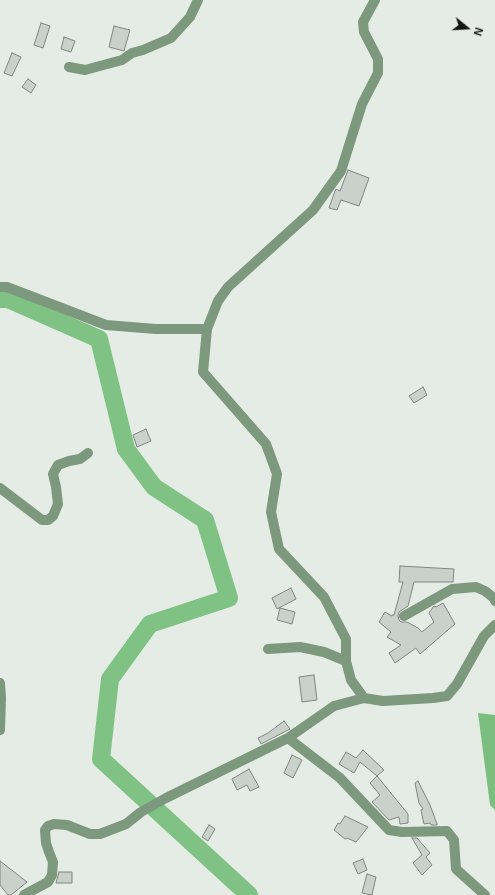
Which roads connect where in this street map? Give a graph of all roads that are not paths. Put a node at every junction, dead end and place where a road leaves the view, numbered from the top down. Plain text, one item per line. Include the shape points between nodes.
1 (198, 0) edge
2 (375, 0) edge
3 (69, 67) dead end
4 (0, 287) edge
5 (207, 329) junction
6 (88, 453) dead end
7 (0, 488) edge
8 (495, 601) edge
9 (404, 616) dead end
10 (495, 625) edge
11 (268, 648) dead end
12 (346, 661) junction
13 (0, 683) edge
14 (364, 698) junction
15 (0, 730) edge
16 (288, 738) junction
17 (24, 895) edge
18 (485, 895) edge

1 - 3 street via 190,17 171,38 132,53 122,60 85,70
2 - 5 street via 364,22 364,32 378,59 378,73 362,104 341,171 313,210 228,287 218,301
4 - 5 street via 7,287 106,325 156,329
5 - 12 street via 203,372 266,444 277,474 272,512 279,549 324,597 346,639
6 - 7 street via 80,459 58,465 53,474 58,504 53,516 48,520 42,520
8 - 9 street via 485,591 476,588 452,588
10 - 14 street via 484,636 457,684 447,696 384,700
11 - 12 street via 300,647 324,652
12 - 14 street via 351,680
13 - 15 street
14 - 16 street via 334,706
16 - 17 street via 166,798 126,824 100,834 90,834 67,825 48,826 46,843 53,862 52,875 48,882
16 - 18 street via 340,778 389,830 447,831 454,840 456,869

